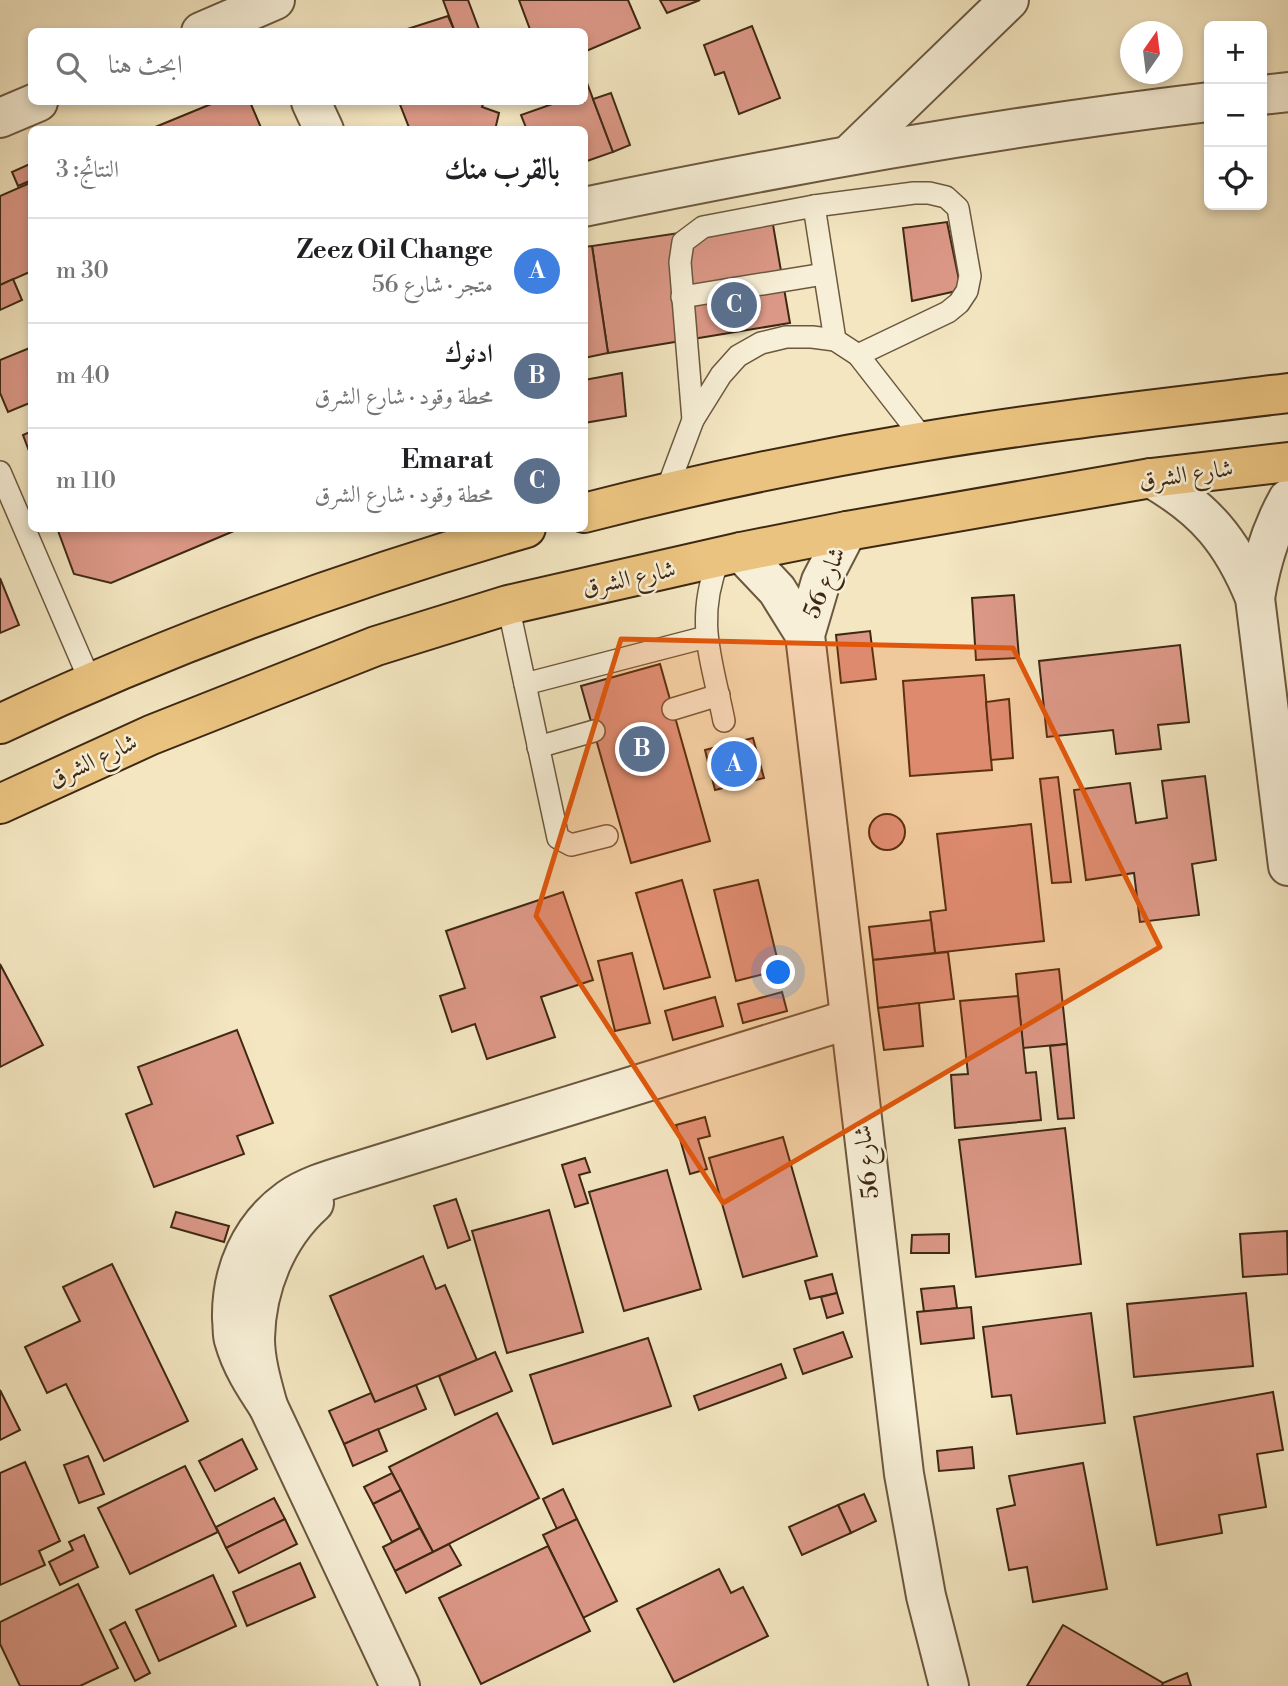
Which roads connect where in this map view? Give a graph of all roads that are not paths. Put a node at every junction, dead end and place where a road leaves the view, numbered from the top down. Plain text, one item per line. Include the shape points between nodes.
1 (1009, 0) edge
2 (274, 11) edge
3 (215, 28) edge
4 (1288, 92) edge
5 (1267, 94) edge
6 (1204, 103) edge
7 (31, 105) edge
8 (313, 105) edge
9 (0, 118) edge
10 (322, 126) edge
11 (849, 155) junction
12 (588, 206) edge
13 (814, 206) junction
14 (824, 274) junction
15 (682, 298) junction
16 (835, 341) junction
17 (858, 355) junction
18 (1288, 393) edge
19 (693, 420) junction
20 (925, 441) junction
21 (1288, 461) edge
22 (0, 472) edge
23 (1151, 478) junction
24 (666, 492) junction
25 (1288, 499) edge
26 (588, 512) edge
27 (847, 531) junction
28 (501, 532) edge
29 (439, 542) edge
30 (730, 556) junction
31 (1255, 598) junction
32 (508, 606) junction
33 (805, 635) junction
34 (706, 637) junction
35 (91, 683) junction
36 (525, 684) junction
37 (719, 695) junction
38 (673, 709) dead end
39 (724, 721) dead end
40 (0, 724) edge
41 (594, 731) dead end
42 (538, 747) junction
43 (0, 804) edge
44 (607, 836) dead end
45 (1288, 866) edge
46 (850, 1019) junction
47 (400, 1686) edge
48 (949, 1686) edge

1 - 11 street
2 - 3 street
4 - 5 street
6 - 11 street
7 - 9 street
8 - 10 street
11 - 12 street
13 - 14 lane
13 - 15 lane via 703,227 683,242
13 - 17 lane via 929,193 946,197 958,208 970,276 959,303
14 - 15 lane
14 - 16 lane
15 - 19 lane
16 - 17 lane
16 - 19 lane via 786,337 761,343 738,356 721,375
17 - 20 lane
18 - 20 main road
19 - 24 lane
20 - 24 main road
21 - 23 main road, شارع الشرق
22 - 35 lane
23 - 27 main road, شارع الشرق
23 - 31 street via 1205,516 1226,540
24 - 26 main road
25 - 31 street via 1262,559
27 - 30 main road, شارع الشرق
27 - 33 street, شارع 56 via 821,581
28 - 29 main road
29 - 35 main road
30 - 32 main road, شارع الشرق
30 - 33 street, شارع 56 via 777,590
30 - 34 lane via 708,589
31 - 45 street
32 - 36 lane
32 - 43 main road, شارع الشرق via 376,646 151,734
33 - 46 street, شارع 56
34 - 36 lane
34 - 37 lane
35 - 40 main road
36 - 42 lane
37 - 38 lane
37 - 39 lane
41 - 42 lane
42 - 44 lane via 558,838 571,845
46 - 47 street via 325,1181 290,1199 260,1226 241,1259 232,1298 233,1338
46 - 48 street, شارع 56 via 904,1474 926,1596

